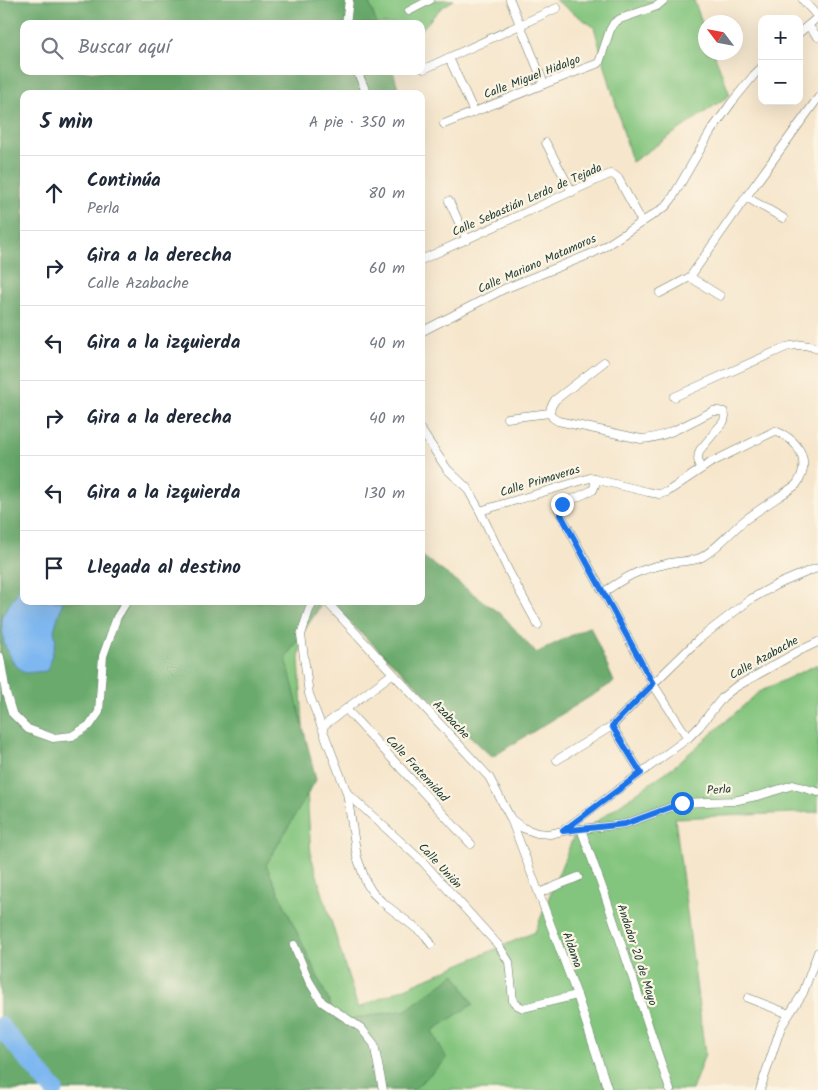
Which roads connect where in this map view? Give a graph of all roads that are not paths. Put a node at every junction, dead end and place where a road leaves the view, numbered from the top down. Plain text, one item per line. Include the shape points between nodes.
1 (349, 0) edge
2 (430, 0) edge
3 (510, 0) edge
4 (664, 0) edge
5 (803, 0) edge
6 (557, 8) dead end
7 (409, 11) dead end
8 (818, 17) edge
9 (346, 20) edge
10 (520, 25) junction
11 (808, 26) junction
12 (803, 30) edge
13 (818, 37) edge
14 (449, 58) junction
15 (425, 69) edge
16 (758, 71) edge
17 (359, 75) edge
18 (544, 84) junction
19 (365, 90) edge
20 (818, 98) edge
21 (474, 112) junction
22 (444, 124) dead end
23 (546, 143) dead end
24 (572, 192) junction
25 (746, 197) junction
26 (449, 201) dead end
27 (783, 218) dead end
28 (642, 222) junction
29 (467, 240) junction
30 (425, 258) edge
31 (690, 277) junction
32 (660, 293) dead end
33 (720, 296) dead end
34 (425, 330) edge
35 (818, 349) edge
36 (604, 362) dead end
37 (674, 397) dead end
38 (550, 414) junction
39 (507, 418) dead end
40 (425, 441) edge
41 (700, 469) junction
42 (595, 479) junction
43 (480, 511) junction
44 (818, 568) edge
45 (604, 592) junction
46 (124, 605) edge
47 (312, 605) edge
48 (330, 605) edge
49 (538, 625) dead end
50 (818, 642) edge
51 (0, 657) edge
52 (392, 674) junction
53 (653, 684) junction
54 (346, 709) junction
55 (322, 726) junction
56 (612, 726) junction
57 (688, 738) junction
58 (556, 760) dead end
59 (641, 773) junction
60 (818, 792) edge
61 (347, 793) junction
62 (511, 819) junction
63 (581, 829) junction
64 (563, 831) junction
65 (471, 844) dead end
66 (578, 877) dead end
67 (539, 894) junction
68 (431, 944) dead end
69 (294, 945) dead end
70 (818, 952) edge
71 (577, 995) junction
72 (748, 998) dead end
73 (789, 1014) junction
74 (383, 1090) edge
75 (608, 1090) edge
76 (670, 1090) edge
77 (760, 1090) edge

1 - 9 street
2 - 7 street
3 - 10 street
4 - 18 street, Calle Miguel Hidalgo via 657,6 614,23 598,63
5 - 8 street
6 - 10 street
8 - 11 street
10 - 14 street
10 - 18 street
11 - 12 street
11 - 13 street
14 - 15 street
14 - 21 street
16 - 28 street, Calle Mariano Matamoros via 712,131 671,200
17 - 19 street
18 - 21 street, Calle Miguel Hidalgo
20 - 25 street
21 - 22 street, Calle Miguel Hidalgo
23 - 24 street
24 - 28 street, Calle Sebastián Lerdo de Tejada via 614,175
24 - 29 street, Calle Sebastián Lerdo de Tejada
25 - 27 street
25 - 31 street
26 - 29 street
28 - 34 street, Calle Mariano Matamoros via 593,253 504,289
29 - 30 street, Calle Sebastián Lerdo de Tejada
31 - 32 street
31 - 33 street
35 - 37 street via 797,344 786,347
36 - 38 street via 555,400
38 - 39 street
38 - 41 street via 558,421 651,439 713,411 724,412 724,421 698,454
40 - 43 street via 467,488
41 - 42 street, Calle Primaveras via 672,490 659,494
41 - 45 street, Calle Primaveras via 775,431 785,434 796,444 804,470 796,485 746,520 702,557 644,569
42 - 43 street, Calle Primaveras
42 - 45 street via 593,490 562,504 560,513
43 - 49 street
44 - 53 street via 751,599 699,639
45 - 53 street
46 - 51 street via 103,656 99,712 90,725 72,736 53,738 28,729 12,713
47 - 55 street via 302,635 309,694
48 - 52 street, Azabache
50 - 57 street, Calle Azabache via 734,688
52 - 54 street
52 - 62 street, Azabache via 489,777
53 - 56 street
53 - 57 street
54 - 55 street
54 - 65 street, Calle Fraternidad
55 - 61 street
56 - 58 street
56 - 59 street
57 - 59 street, Calle Azabache
59 - 64 street, Calle Azabache
60 - 63 street, Perla via 792,785 733,801 682,803 625,824
61 - 68 street via 357,857 366,882 382,902 426,936
61 - 71 street, Calle Unión via 423,862 499,946 508,962 513,1001 517,1006 523,1008
62 - 64 street via 537,833
62 - 67 street, Aldama
63 - 64 street, Perla
63 - 76 street, Andador 20 de Mayo
66 - 67 street
67 - 71 street, Aldama
69 - 74 street via 322,1002 361,1028 374,1044
70 - 73 street via 803,992
71 - 75 street, Aldama
72 - 73 street
73 - 77 street via 781,1026

